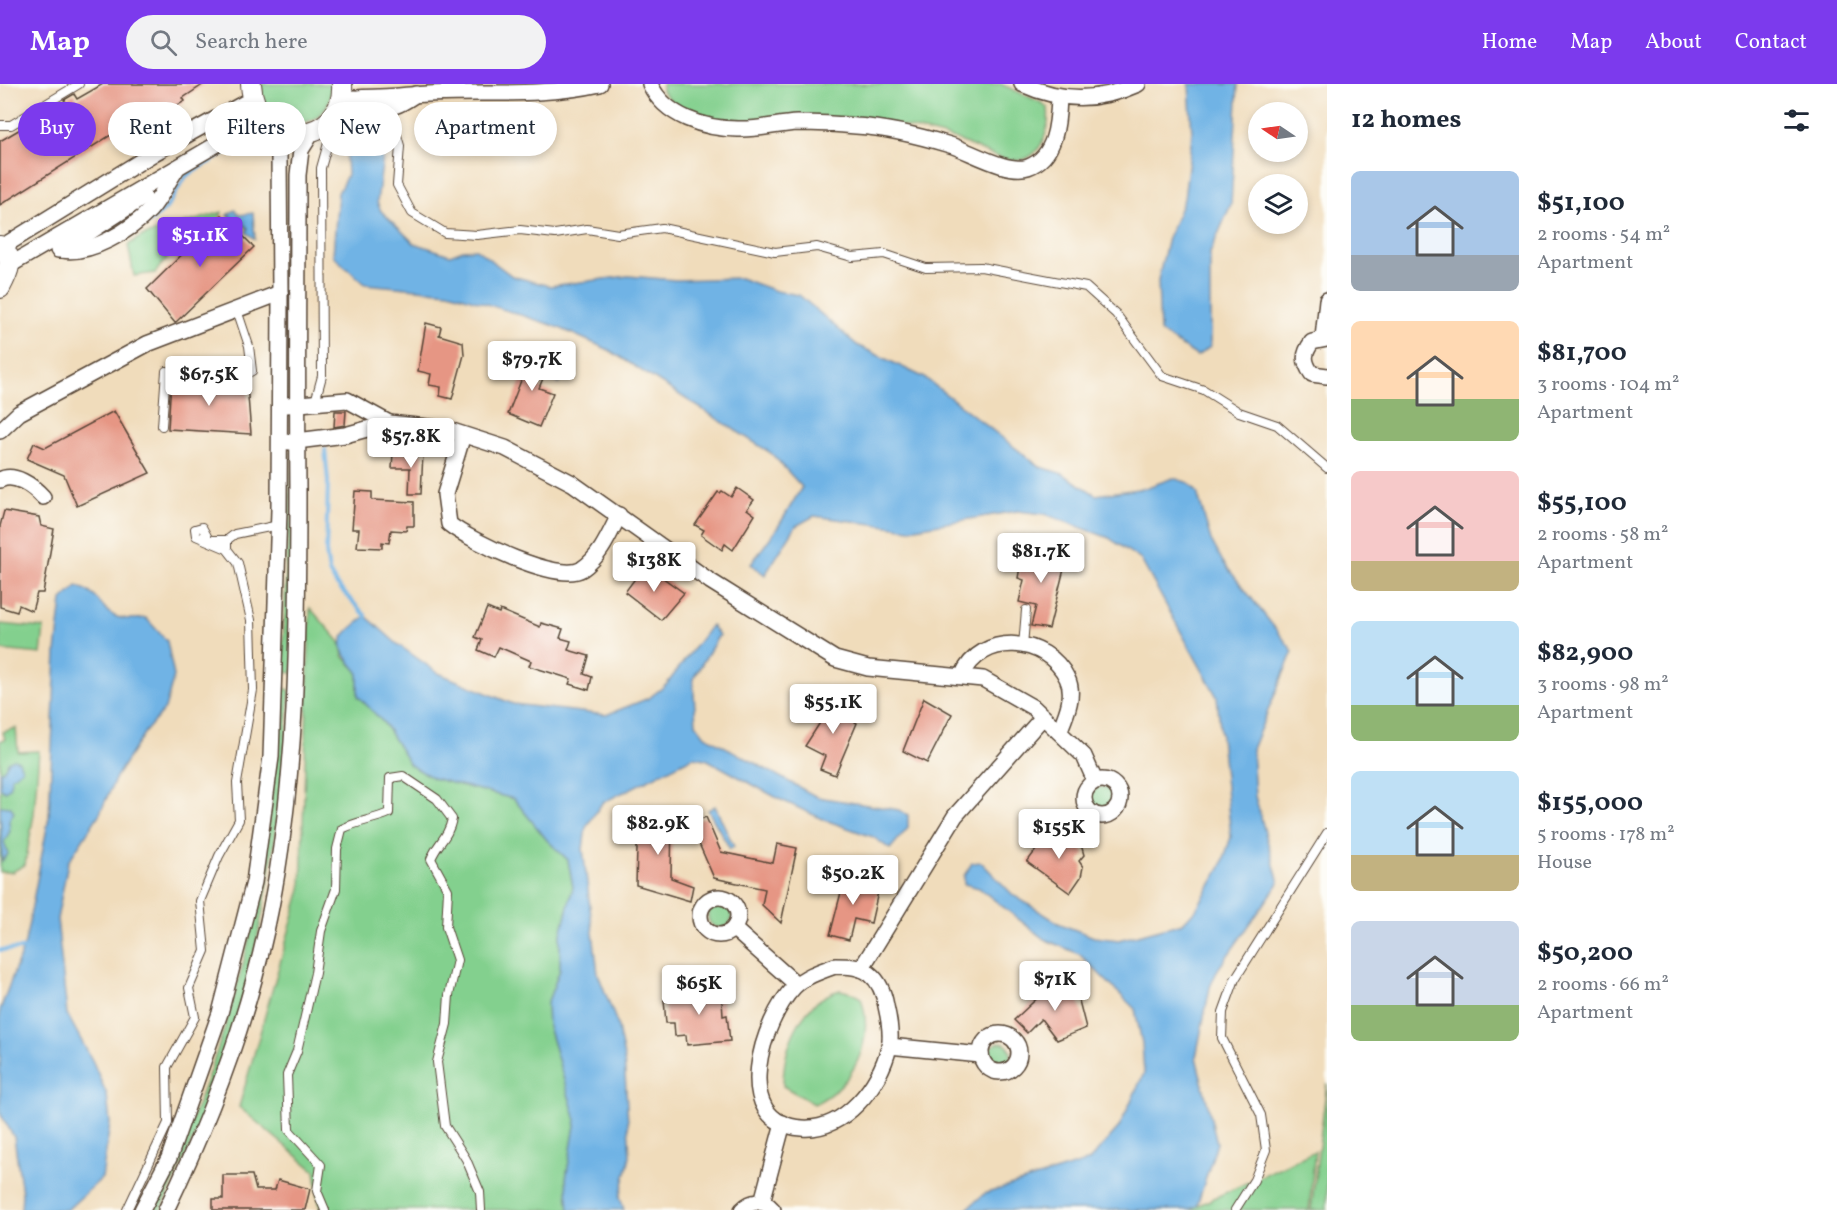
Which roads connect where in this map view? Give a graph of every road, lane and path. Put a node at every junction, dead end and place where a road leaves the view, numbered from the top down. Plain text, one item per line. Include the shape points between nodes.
1 (79, 84) edge
2 (403, 84) edge
3 (600, 84) edge
4 (650, 84) edge
5 (1022, 84) edge
6 (1138, 84) edge
7 (509, 88) edge
8 (251, 91) edge
9 (418, 92) junction
10 (345, 94) edge
11 (1059, 98) junction
12 (0, 124) edge
13 (313, 131) junction
14 (306, 132) edge
15 (205, 156) edge
16 (279, 156) edge
17 (124, 171) junction
18 (175, 172) junction
19 (142, 200) junction
20 (42, 247) junction
21 (4, 253) edge
22 (0, 288) edge
23 (280, 293) junction
24 (1327, 300) edge
25 (237, 310) junction
26 (1325, 338) edge
27 (1327, 376) edge
28 (315, 402) junction
29 (297, 403) junction
30 (280, 407) junction
31 (389, 423) junction
32 (162, 426) dead end
33 (0, 431) edge
34 (463, 435) junction
35 (280, 442) junction
36 (297, 442) junction
37 (1327, 468) edge
38 (0, 480) edge
39 (43, 496) dead end
40 (618, 515) junction
41 (279, 525) junction
42 (227, 540) junction
43 (227, 549) junction
44 (1026, 609) dead end
45 (1023, 646) junction
46 (963, 676) junction
47 (1043, 717) junction
48 (1059, 732) junction
49 (1095, 782) dead end
50 (1327, 833) edge
51 (734, 929) dead end
52 (861, 969) junction
53 (796, 984) junction
54 (889, 1046) junction
55 (981, 1055) dead end
56 (783, 1123) junction
57 (768, 1206) edge
58 (127, 1210) edge
59 (142, 1210) edge
60 (166, 1210) edge
61 (325, 1210) edge
62 (481, 1210) edge
63 (742, 1210) edge
64 (1235, 1210) edge

1 - 12 lane via 11,125
2 - 9 street
3 - 7 street via 584,88
4 - 11 street via 654,94 673,111 699,123 738,129 796,123 859,126 950,145 1011,168 1039,162 1048,151 1055,136
5 - 11 street
6 - 11 street via 1118,93
7 - 9 street
8 - 17 street
9 - 10 street via 398,108 375,108
10 - 13 street via 325,124
13 - 14 street
13 - 29 street via 301,150 298,175
15 - 18 street
16 - 23 street
17 - 19 street
17 - 21 street via 64,208
18 - 19 street
18 - 19 street
19 - 20 street
19 - 20 street via 94,247 76,252
20 - 21 street
21 - 22 street
23 - 25 street
23 - 30 street
24 - 26 street
25 - 32 lane via 249,346 252,371 243,376 166,371
25 - 33 street via 147,344 19,413
26 - 27 street via 1312,342 1305,352 1305,364 1312,374
28 - 29 street
28 - 31 street via 347,400
28 - 37 lane via 322,376 321,168 328,143 352,118 362,122 379,120 395,129 400,146 398,185 412,213 445,233 477,235 520,230 555,234 587,229 618,234 662,228 775,252 817,247 852,257 884,254 926,268 981,267 1086,287 1116,314 1162,376 1204,390 1239,412 1277,425
29 - 30 street
29 - 36 street
30 - 35 street
31 - 34 street via 446,429
31 - 36 street
34 - 40 street via 505,448 572,483
34 - 40 street via 445,494 449,524 463,535 541,567 561,572 581,570 601,551
35 - 36 street
35 - 41 street
36 - 60 street via 298,651 286,808 266,931 236,1040 194,1152
38 - 39 street via 18,479
40 - 46 street via 710,581 835,659 868,668
41 - 42 lane via 236,534
41 - 59 street via 271,757 254,882 220,1013 169,1158
42 - 43 lane
42 - 43 lane via 209,540 202,527 195,529 196,536
43 - 58 lane via 238,563 251,620 253,690 237,783 239,820 200,901 205,951 189,988 195,1017 168,1067 168,1123
44 - 45 lane
45 - 46 street via 1015,642 989,647 968,662
45 - 48 street via 1047,655 1068,678 1070,703
46 - 47 street via 983,679
47 - 48 street
47 - 52 street via 955,816
48 - 49 street via 1084,756
50 - 64 lane via 1234,980 1223,1012 1222,1038 1261,1115 1266,1150 1254,1180
51 - 53 street
52 - 53 street via 835,966
52 - 54 street via 869,973 883,993
53 - 56 street via 768,1026 759,1058 760,1092 773,1117
54 - 55 street
54 - 56 street via 873,1082 847,1113 818,1128
56 - 57 street
57 - 63 street via 753,1202
61 - 62 lane via 317,1191 321,1165 289,1130 287,1075 297,1051 321,931 336,889 342,829 389,813 390,778 403,776 437,799 452,819 449,834 437,844 431,859 448,890 446,927 457,960 437,1062 445,1126 471,1170 480,1192

